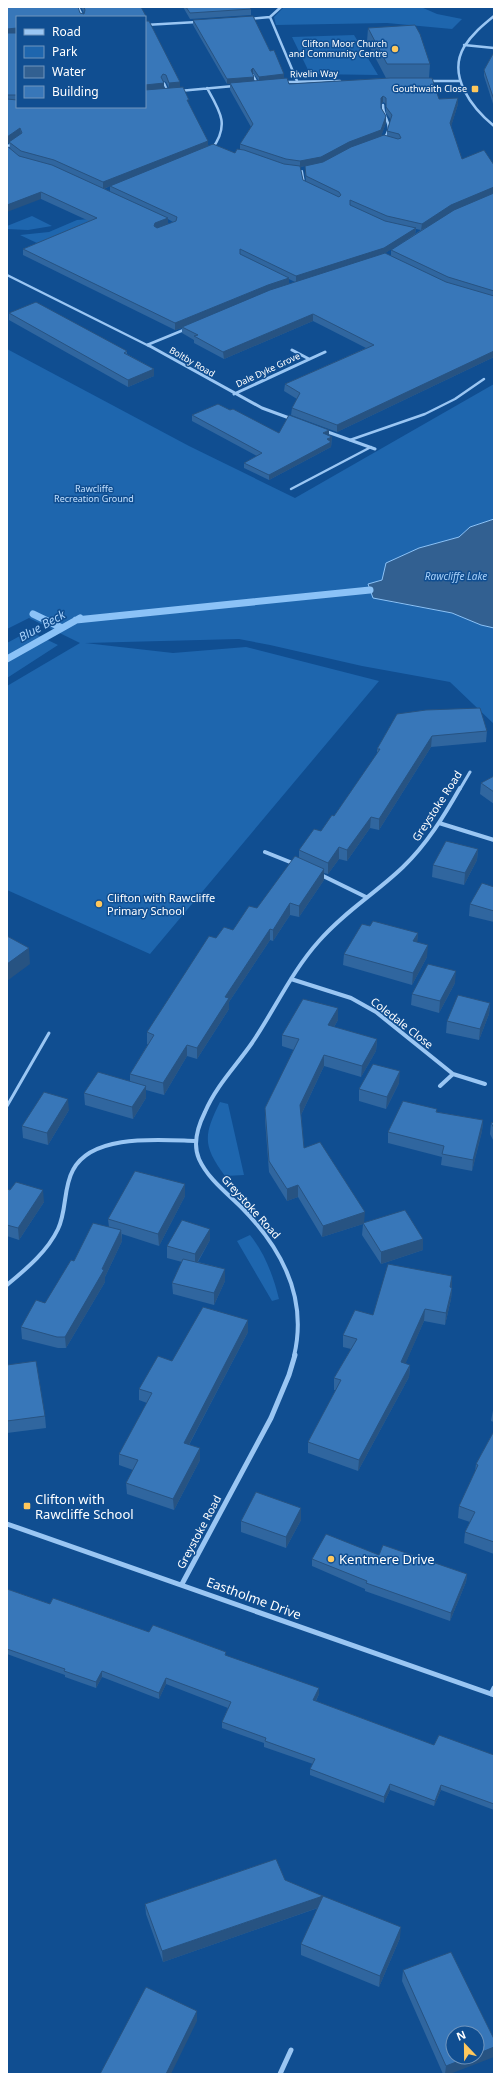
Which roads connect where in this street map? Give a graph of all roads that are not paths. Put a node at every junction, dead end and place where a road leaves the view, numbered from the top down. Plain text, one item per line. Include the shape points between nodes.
1 (78, 7) edge
2 (280, 7) edge
3 (82, 16) edge
4 (494, 16) edge
5 (270, 17) junction
6 (248, 19) edge
7 (204, 22) edge
8 (146, 25) edge
9 (464, 45) junction
10 (494, 48) edge
11 (253, 75) edge
12 (297, 81) junction
13 (344, 81) edge
14 (429, 81) edge
15 (460, 81) junction
16 (281, 82) edge
17 (164, 83) edge
18 (257, 83) junction
19 (265, 83) edge
20 (250, 84) edge
21 (236, 86) edge
22 (207, 88) junction
23 (160, 92) edge
24 (168, 92) junction
25 (383, 105) edge
26 (494, 126) edge
27 (384, 139) junction
28 (16, 140) edge
29 (379, 141) edge
30 (391, 141) edge
31 (7, 147) edge
32 (213, 148) junction
33 (219, 150) edge
34 (207, 151) edge
35 (296, 170) edge
36 (307, 170) edge
37 (302, 171) junction
38 (310, 187) edge
39 (7, 275) edge
40 (190, 327) edge
41 (147, 345) junction
42 (292, 350) dead end
43 (325, 352) dead end
44 (309, 359) junction
45 (484, 379) dead end
46 (234, 394) junction
47 (299, 421) edge
48 (321, 429) edge
49 (350, 440) junction
50 (371, 447) junction
51 (375, 449) dead end
52 (291, 489) dead end
53 (470, 772) dead end
54 (439, 823) junction
55 (494, 840) edge
56 (265, 852) dead end
57 (300, 866) edge
58 (314, 872) edge
59 (366, 897) junction
60 (291, 979) junction
61 (49, 1033) dead end
62 (453, 1074) junction
63 (485, 1084) dead end
64 (440, 1086) dead end
65 (7, 1106) edge
66 (195, 1141) junction
67 (7, 1286) edge
68 (7, 1524) edge
69 (182, 1584) junction
70 (494, 1688) edge
71 (493, 1694) edge
72 (291, 2050) dead end
73 (280, 2074) edge

1 - 3 street
2 - 5 street
4 - 9 street via 476,30
5 - 6 street
5 - 12 street
7 - 8 street
9 - 10 street
9 - 15 street via 458,60
11 - 18 lane
12 - 13 street, Rivelin Way
12 - 16 street, Rivelin Way
14 - 15 street
15 - 26 street via 476,112
17 - 24 lane
18 - 19 street
18 - 20 street
21 - 22 street
22 - 24 street
22 - 32 street via 224,122
23 - 24 street
25 - 27 street via 383,114 389,122 389,132
27 - 29 street
27 - 30 street
28 - 31 street
32 - 33 street
32 - 34 street
35 - 37 street
36 - 37 street
37 - 38 lane via 304,184
39 - 41 street, Boltby Road
40 - 41 street
41 - 46 street, Boltby Road
42 - 44 street, Dale Dyke Grove
43 - 44 street, Dale Dyke Grove
44 - 46 street, Dale Dyke Grove
45 - 49 lane via 455,399 425,414
46 - 47 street, Boltby Road via 262,408
48 - 49 street
49 - 50 street
50 - 51 street
50 - 52 lane
53 - 54 street, Greystoke Road
54 - 55 street
54 - 59 street, Greystoke Road via 414,856
56 - 57 street
58 - 59 street
59 - 60 street, Greystoke Road via 330,928
60 - 62 street, Coledale Close via 351,998 376,1012
60 - 66 street, Greystoke Road via 253,1042 212,1097 200,1122
61 - 65 lane
62 - 63 street, Coledale Close
62 - 64 street
66 - 67 street via 121,1142 95,1151 75,1166 68,1184 67,1204 62,1222 47,1246
66 - 69 street, Greystoke Road via 199,1158 220,1188 243,1209 275,1247 290,1280 298,1309 296,1345 286,1384
68 - 69 street, Eastholme Drive
69 - 71 street, Eastholme Drive
70 - 71 street
72 - 73 street

